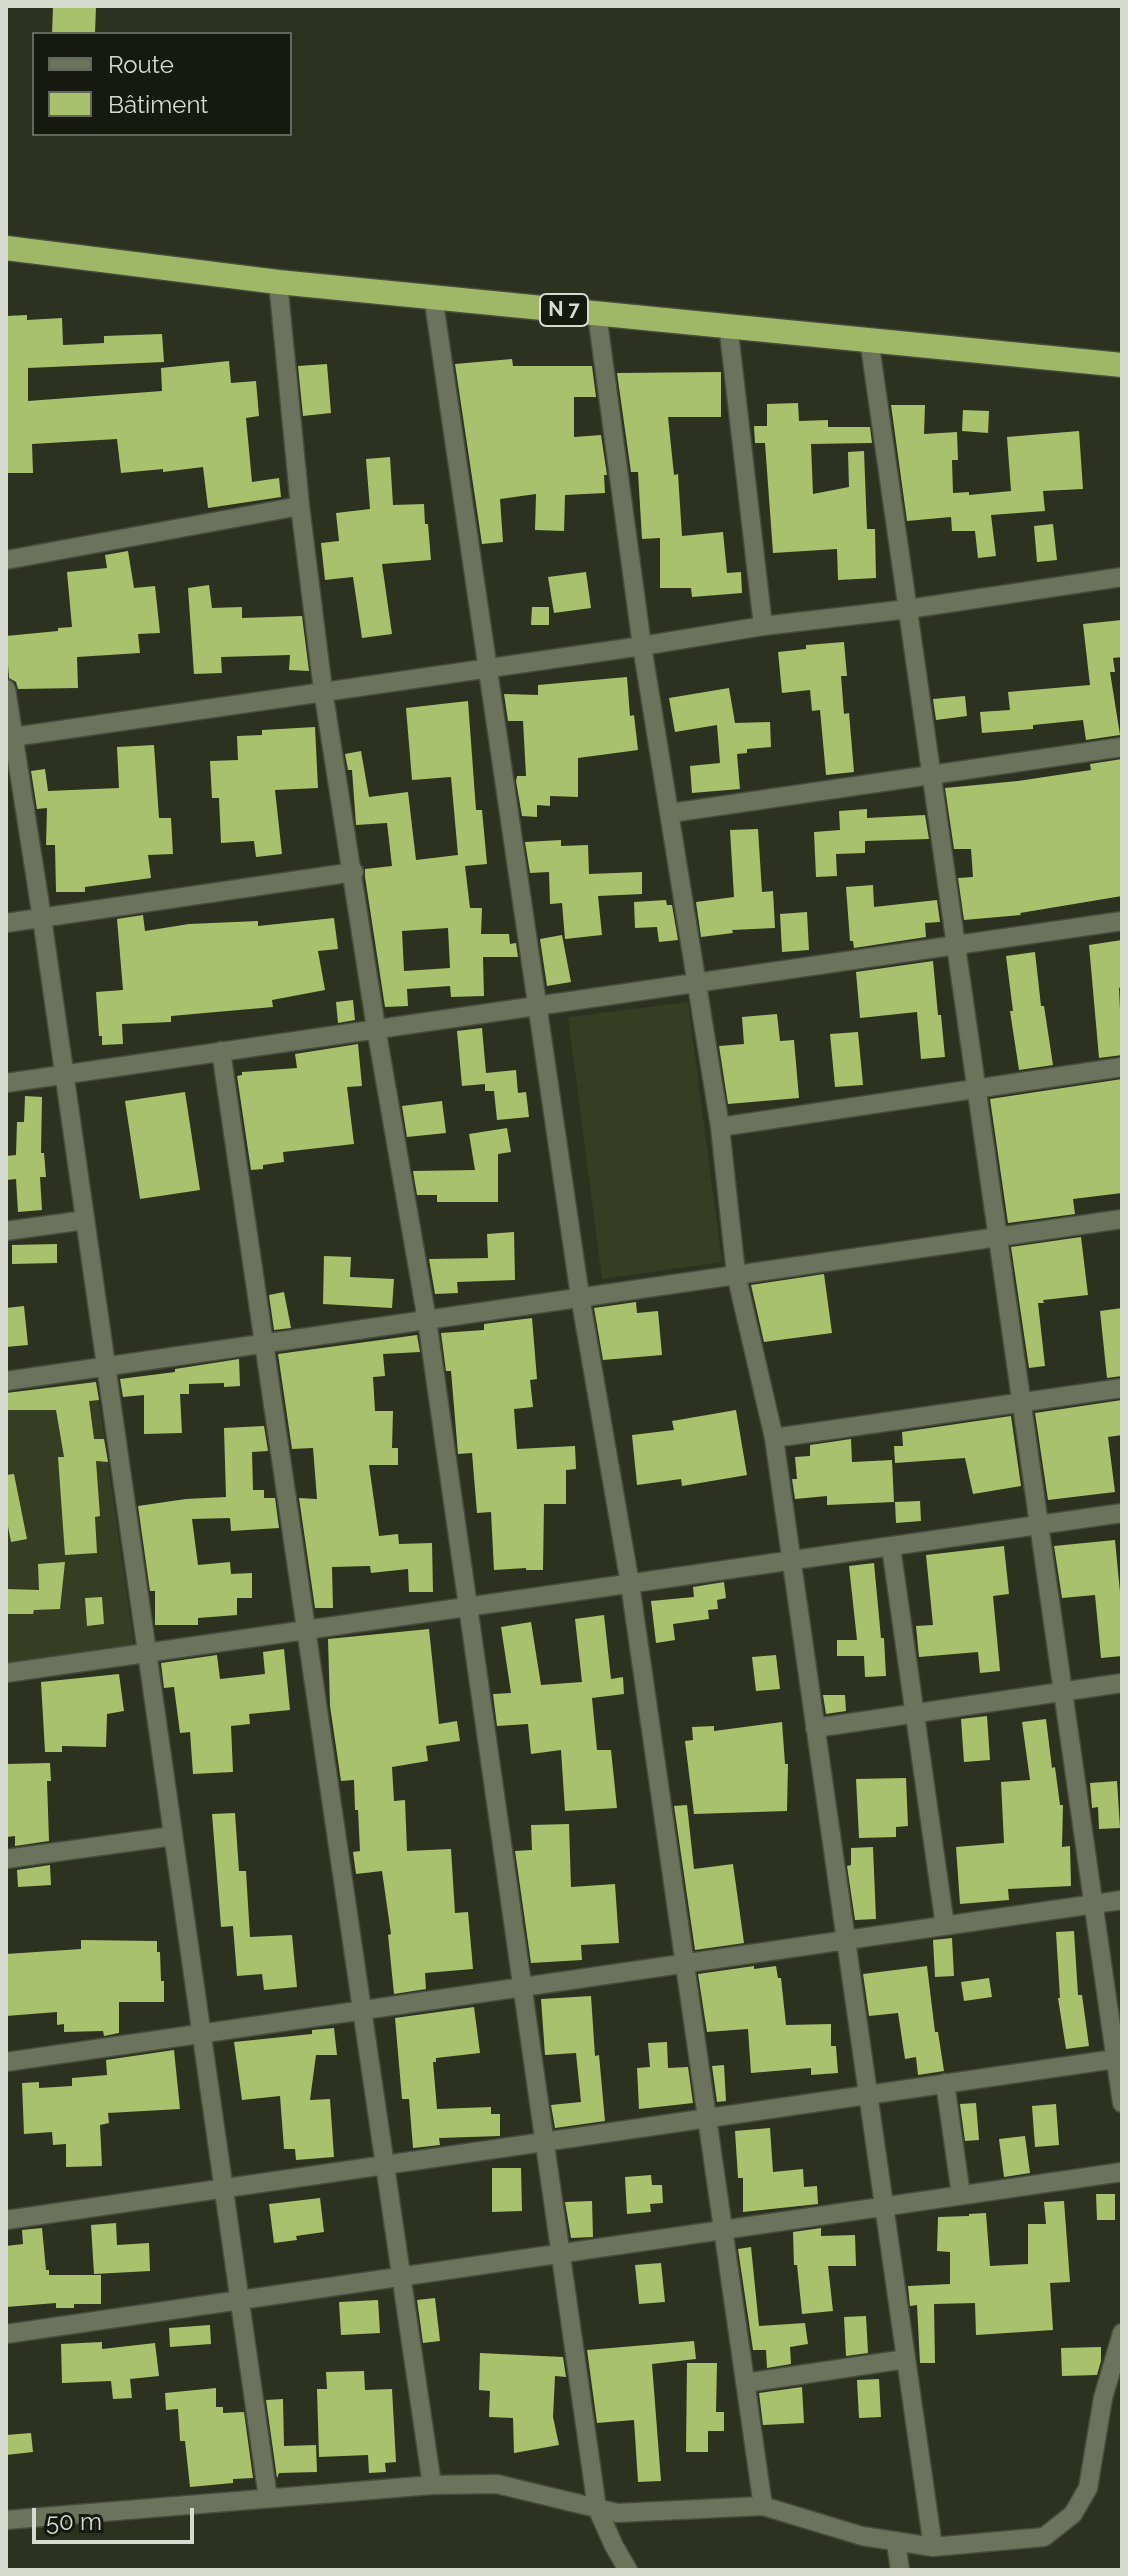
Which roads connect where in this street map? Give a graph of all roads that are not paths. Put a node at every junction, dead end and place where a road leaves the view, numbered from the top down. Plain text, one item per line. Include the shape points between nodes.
1 (6, 248) edge
2 (278, 282) junction
3 (433, 296) junction
4 (597, 314) junction
5 (728, 324) junction
6 (869, 339) junction
7 (1122, 365) edge
8 (300, 506) junction
9 (6, 560) edge
10 (1122, 577) edge
11 (908, 609) junction
12 (763, 626) junction
13 (642, 646) junction
14 (486, 668) junction
15 (6, 689) edge
16 (323, 690) junction
17 (11, 737) edge
18 (1122, 747) edge
19 (931, 775) junction
20 (671, 813) junction
21 (354, 872) junction
22 (42, 918) junction
23 (1122, 921) edge
24 (6, 923) edge
25 (956, 944) junction
26 (695, 982) junction
27 (538, 1005) junction
28 (376, 1028) junction
29 (221, 1051) junction
30 (1122, 1067) edge
31 (64, 1074) junction
32 (6, 1083) edge
33 (976, 1088) junction
34 (720, 1127) junction
35 (1122, 1219) edge
36 (85, 1220) junction
37 (6, 1231) edge
38 (998, 1237) junction
39 (736, 1274) junction
40 (580, 1296) junction
41 (427, 1320) junction
42 (264, 1344) junction
43 (106, 1367) junction
44 (6, 1381) edge
45 (1122, 1388) edge
46 (1021, 1402) junction
47 (774, 1438) junction
48 (1122, 1513) edge
49 (1039, 1525) junction
50 (891, 1547) junction
51 (792, 1561) junction
52 (630, 1584) junction
53 (468, 1607) junction
54 (306, 1630) junction
55 (147, 1653) junction
56 (6, 1673) edge
57 (1122, 1683) edge
58 (1063, 1691) junction
59 (915, 1713) junction
60 (815, 1728) junction
61 (173, 1836) junction
62 (6, 1859) edge
63 (1122, 1900) edge
64 (1094, 1904) junction
65 (945, 1926) junction
66 (846, 1940) junction
67 (685, 1964) junction
68 (523, 1987) junction
69 (362, 2010) junction
70 (201, 2034) junction
71 (1119, 2058) edge
72 (6, 2062) edge
73 (945, 2083) junction
74 (868, 2095) junction
75 (1122, 2103) edge
76 (707, 2118) junction
77 (545, 2142) junction
78 (385, 2165) junction
79 (1122, 2172) edge
80 (224, 2188) junction
81 (961, 2195) junction
82 (884, 2207) junction
83 (6, 2220) edge
84 (723, 2230) junction
85 (561, 2254) junction
86 (402, 2277) junction
87 (240, 2300) junction
88 (1122, 2333) edge
89 (6, 2334) edge
90 (906, 2359) junction
91 (745, 2383) junction
92 (432, 2485) junction
93 (268, 2498) junction
94 (763, 2506) junction
95 (597, 2508) junction
96 (6, 2520) edge
97 (896, 2543) junction
98 (933, 2547) junction
99 (628, 2570) edge
100 (900, 2570) edge

1 - 2 highway, N 7
2 - 3 highway, N 7
2 - 8 street
3 - 4 highway, N 7
3 - 14 street
4 - 5 highway, N 7
4 - 13 street
5 - 6 highway, N 7
5 - 12 street
6 - 7 highway, N 7
6 - 11 street
8 - 9 street
8 - 16 street
10 - 11 street
11 - 12 street
11 - 19 street
12 - 13 street
13 - 14 street
13 - 20 street
14 - 16 street
14 - 27 street
15 - 17 street
16 - 17 street
16 - 21 street
17 - 22 street
18 - 19 street
19 - 20 street
19 - 25 street
20 - 26 street
21 - 22 street
21 - 28 street
22 - 24 street
22 - 31 street
23 - 25 street
25 - 26 street
25 - 33 street
26 - 27 street
26 - 34 street
27 - 28 street
27 - 40 street
28 - 29 street
28 - 41 street
29 - 31 street
29 - 42 street
30 - 33 street
31 - 32 street
31 - 36 street
33 - 34 street
33 - 38 street
34 - 39 street
35 - 38 street
36 - 37 street
36 - 43 street
38 - 39 street
38 - 46 street
39 - 40 street
39 - 47 street
40 - 41 street
40 - 52 street
41 - 42 street
41 - 53 street
42 - 43 street
42 - 54 street
43 - 44 street
43 - 55 street
45 - 46 street
46 - 47 street
46 - 49 street
47 - 51 street
48 - 49 street
49 - 50 street
49 - 58 street
50 - 51 street
50 - 59 street
51 - 52 street
51 - 60 street
52 - 53 street
52 - 67 street
53 - 54 street
53 - 68 street
54 - 55 street
54 - 69 street
55 - 56 street
55 - 61 street
57 - 58 street
58 - 59 street
58 - 64 street
59 - 60 street
59 - 65 street
60 - 66 street
61 - 62 street
61 - 70 street
63 - 64 street
64 - 65 street
64 - 71 street
65 - 66 street
66 - 67 street
66 - 74 street
67 - 68 street
67 - 76 street
68 - 69 street
68 - 77 street
69 - 70 street
69 - 78 street
70 - 72 street
70 - 80 street
71 - 73 street
71 - 75 street
73 - 74 street
73 - 81 street
74 - 76 street
74 - 82 street
76 - 77 street
76 - 84 street
77 - 78 street
77 - 85 street
78 - 80 street
78 - 86 street
79 - 81 street
80 - 83 street
80 - 87 street
81 - 82 street
82 - 84 street
82 - 90 street
84 - 85 street
84 - 91 street
85 - 86 street
85 - 95 street
86 - 87 street
86 - 92 street
87 - 89 street
87 - 93 street
88 - 98 street via 1103,2398 1088,2488 1073,2514 1044,2537
90 - 91 street
90 - 98 street
91 - 94 street
92 - 93 street
92 - 95 street via 497,2484
93 - 96 street
94 - 95 street via 617,2513
94 - 97 street
95 - 99 street
97 - 98 street
97 - 100 street

